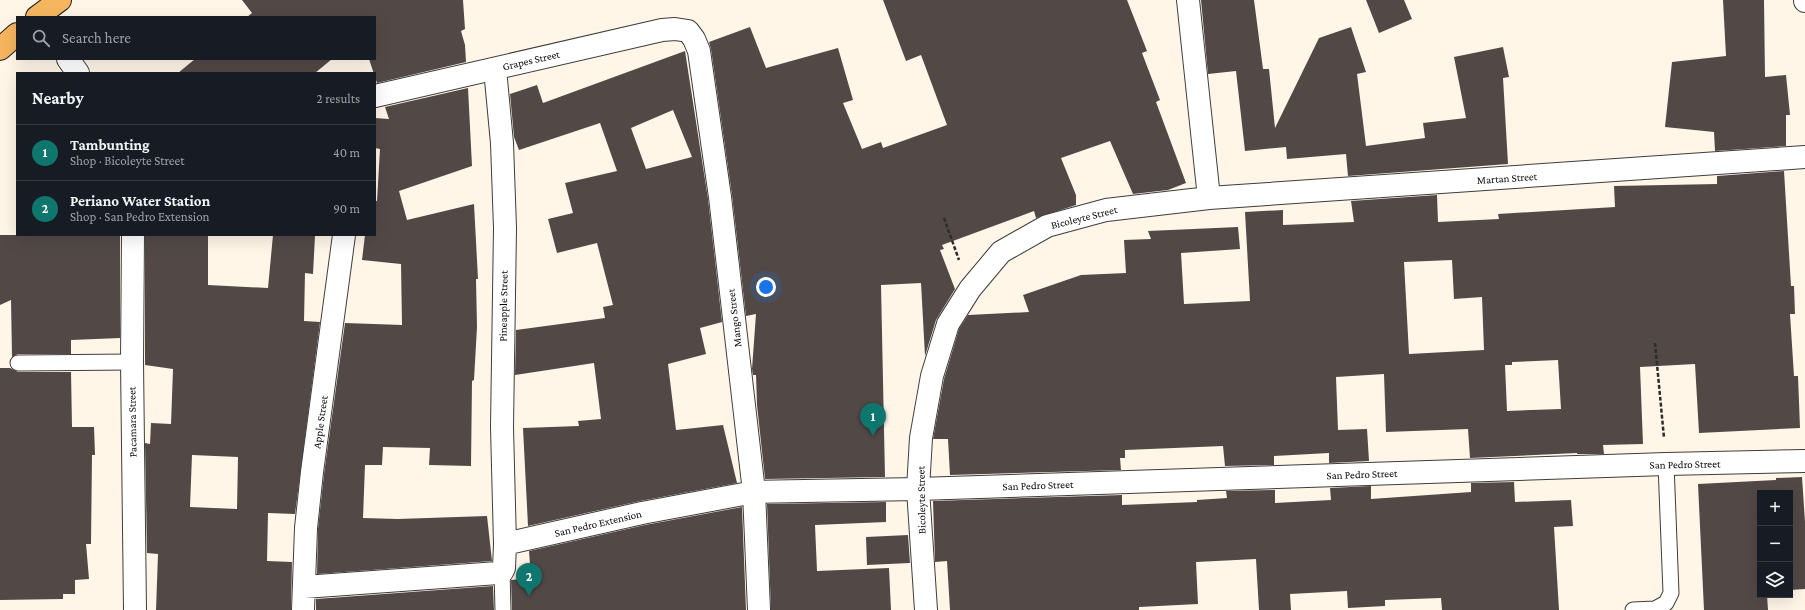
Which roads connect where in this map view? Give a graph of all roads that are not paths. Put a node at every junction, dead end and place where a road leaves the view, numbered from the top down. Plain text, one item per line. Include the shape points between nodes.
1 (60, 0) edge
2 (1188, 0) edge
3 (38, 16) edge
4 (688, 31) joint
5 (16, 35) edge
6 (0, 49) edge
7 (69, 60) edge
8 (495, 68) junction
9 (77, 72) edge
10 (376, 96) edge
11 (1805, 157) edge
12 (1209, 198) junction
13 (133, 236) edge
14 (344, 236) edge
15 (132, 362) junction
16 (18, 363) dead end
17 (1805, 461) edge
18 (1666, 464) junction
19 (918, 489) junction
20 (754, 492) junction
21 (505, 544) junction
22 (502, 572) junction
23 (304, 587) junction
24 (135, 610) edge
25 (303, 610) edge
26 (503, 610) edge
27 (758, 610) edge
28 (926, 610) edge
29 (1633, 610) edge

1 - 3 main road
2 - 12 street
4 - 8 street, Grapes Street via 662,30
4 - 20 street, Mango Street via 699,51 719,189
5 - 6 main road
7 - 9 street
8 - 10 street, Grapes Street
8 - 21 street, Pineapple Street via 502,143 505,228 502,404
11 - 12 street, Martan Street
12 - 19 street, Bicoleyte Street via 1106,210 1047,226 1001,252 970,289 948,324 932,376 921,438
13 - 15 street, Pacamara Street
14 - 23 street, Apple Street via 312,472 306,528
15 - 16 lane
15 - 24 street, Pacamara Street
17 - 18 street, San Pedro Street
18 - 19 street, San Pedro Street
18 - 29 lane via 1671,593 1666,603 1655,609
19 - 20 street, San Pedro Extension
19 - 28 street, Bicoleyte Street
20 - 21 street, San Pedro Extension via 642,513
20 - 27 street, Mango Street
21 - 22 street
22 - 23 street
22 - 26 lane
23 - 25 street, Apple Street

